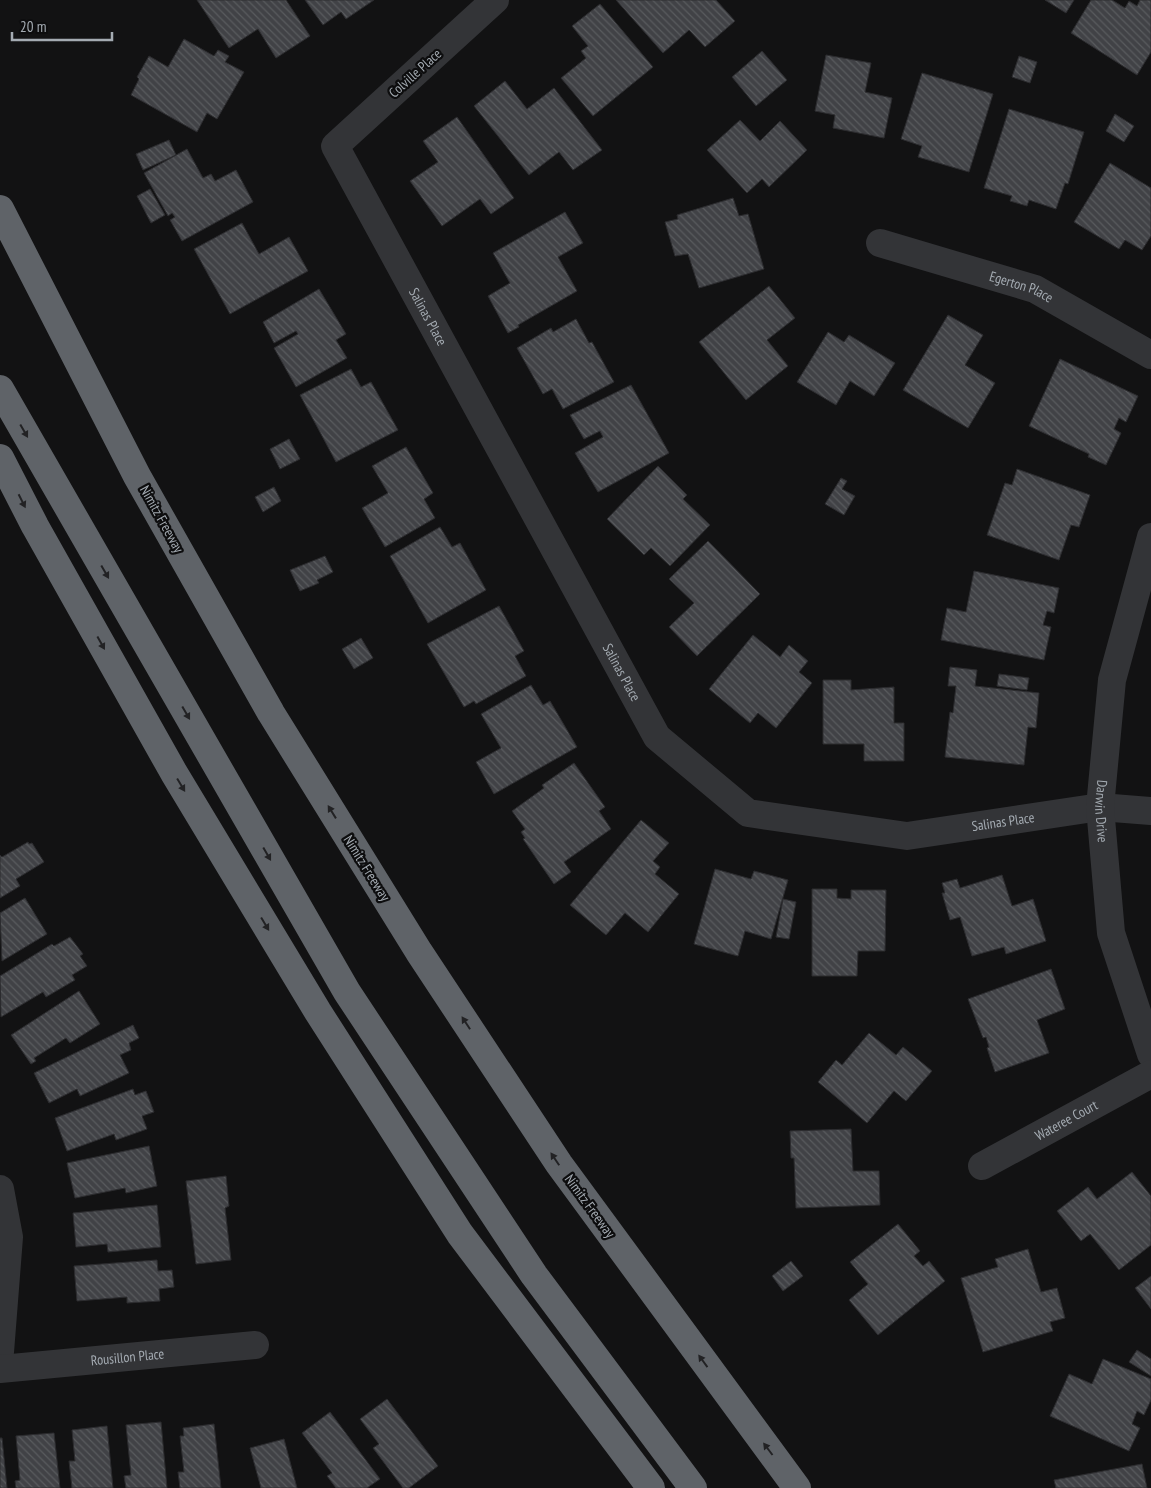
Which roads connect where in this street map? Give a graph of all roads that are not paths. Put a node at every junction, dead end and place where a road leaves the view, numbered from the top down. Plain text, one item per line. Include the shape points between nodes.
1 (495, 0) edge
2 (335, 146) joint
3 (0, 209) edge
4 (880, 243) dead end
5 (1151, 355) edge
6 (0, 389) edge
7 (0, 458) edge
8 (1151, 537) edge
9 (1100, 807) junction
10 (1151, 811) edge
11 (1151, 1054) edge
12 (1151, 1074) edge
13 (982, 1166) dead end
14 (0, 1189) edge
15 (254, 1345) dead end
16 (0, 1352) edge
17 (0, 1369) edge
18 (651, 1488) edge
19 (693, 1488) edge
20 (798, 1488) edge

1 - 2 street, Colville Place
2 - 9 street, Salinas Place via 657,738 748,813 907,836
20 -> 3 highway, Nimitz Freeway via 558,1164 419,952 271,713 156,510
4 - 5 street, Egerton Place via 1036,289
6 -> 19 highway via 347,992 534,1275
7 -> 18 highway via 174,773 318,1012 460,1234
8 - 9 street, Darwin Drive via 1112,680
9 - 10 street, Salinas Place
9 - 11 street, Darwin Drive via 1111,933
12 - 13 street, Wateree Court
14 - 16 street via 9,1238
15 - 17 street, Rousillon Place

